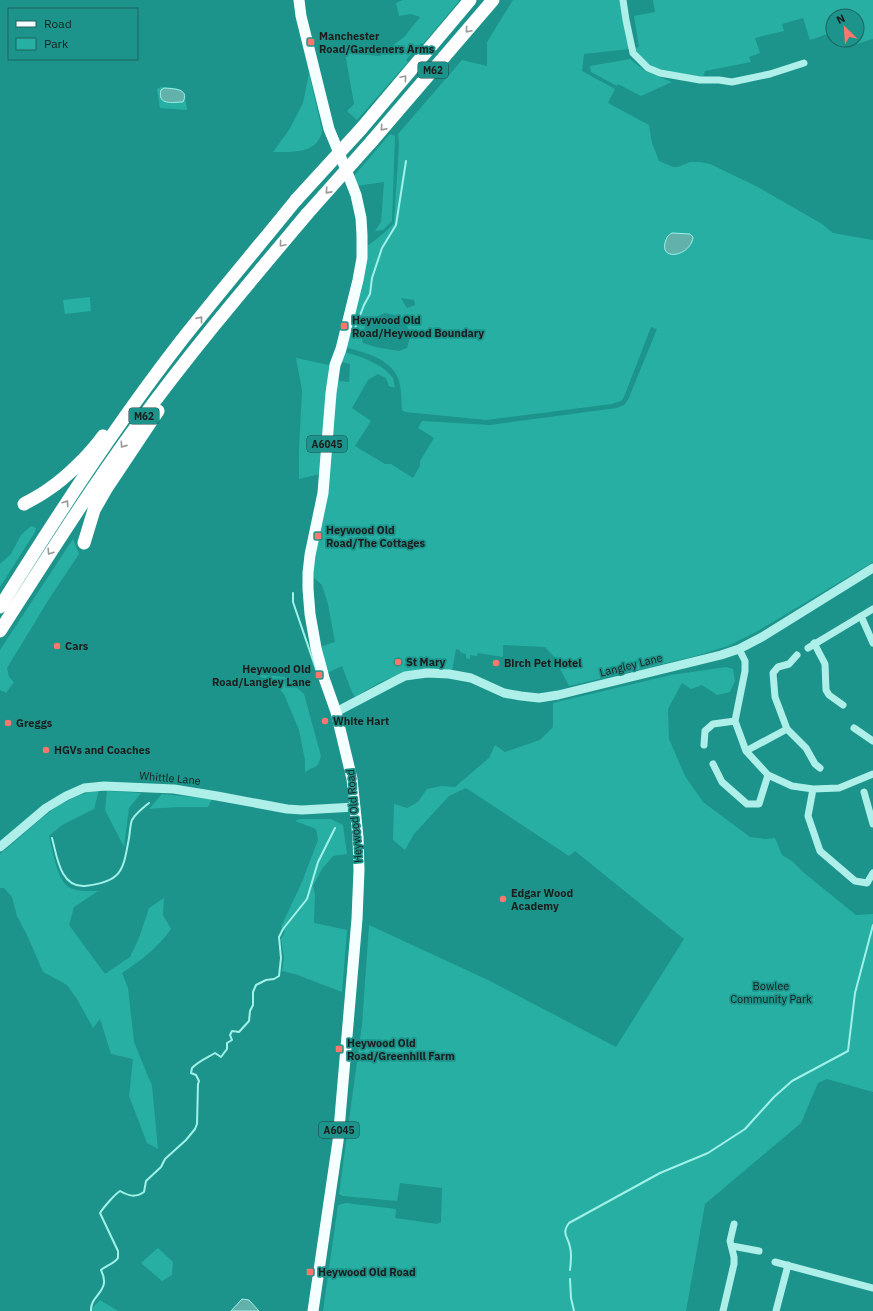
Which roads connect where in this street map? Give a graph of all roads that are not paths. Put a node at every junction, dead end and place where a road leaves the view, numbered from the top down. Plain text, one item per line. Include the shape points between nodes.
1 (299, 0) edge
2 (470, 0) edge
3 (493, 0) edge
4 (623, 0) edge
5 (804, 63) dead end
6 (224, 311) junction
7 (181, 342) junction
8 (24, 504) dead end
9 (84, 543) dead end
10 (873, 568) edge
11 (0, 607) edge
12 (873, 609) edge
13 (861, 616) junction
14 (0, 631) edge
15 (873, 643) edge
16 (739, 649) junction
17 (797, 655) dead end
18 (843, 705) dead end
19 (336, 712) junction
20 (735, 721) junction
21 (854, 728) dead end
22 (787, 729) junction
23 (873, 740) edge
24 (704, 745) dead end
25 (746, 751) junction
26 (713, 764) dead end
27 (820, 768) dead end
28 (873, 774) edge
29 (768, 775) junction
30 (813, 789) junction
31 (864, 792) dead end
32 (355, 807) junction
33 (873, 824) edge
34 (0, 847) edge
35 (873, 873) edge
36 (734, 1224) dead end
37 (732, 1246) junction
38 (760, 1251) dead end
39 (775, 1262) dead end
40 (788, 1265) junction
41 (873, 1288) edge
42 (313, 1311) edge
43 (723, 1311) edge
44 (776, 1311) edge

1 - 19 main road, Heywood Old Road / A6045 via 331,135 356,195 362,235 362,258 358,280 335,365 323,493 308,573 310,614 316,648
7 -> 2 highway, M62, bridge via 296,200 361,129
3 -> 6 highway, M62, bridge
4 - 5 street via 633,53 648,68 660,73 732,82
6 - 9 highway, M62 via 106,489 94,510
6 -> 14 highway, M62 via 138,424
7 - 8 highway, M62 via 151,373 97,445 50,489
11 -> 7 highway, M62 via 114,433
10 - 16 street, Langley Lane
12 - 13 street
13 - 15 street
13 - 18 street via 811,646 825,664 826,690
16 - 19 street, Langley Lane via 538,698 504,693 471,678 438,673 416,674 395,681
16 - 20 street via 745,661 745,671
17 - 22 street via 789,664 778,667 773,673 775,697
19 - 32 main road, Heywood Old Road / A6045 via 349,763
20 - 24 street via 713,724 705,731
20 - 25 street
21 - 23 street
22 - 25 street
22 - 27 street via 806,748
25 - 29 street
26 - 29 street via 722,782 747,804 759,804
28 - 30 street via 838,788
29 - 30 street via 792,786
30 - 35 street via 808,816 820,851 855,882 867,883
31 - 33 street
32 - 34 street, Whittle Lane via 287,809 174,789 104,786 84,788 46,808
32 - 42 main road, Heywood Old Road / A6045 via 359,870 357,919 338,1141
36 - 37 street via 730,1240
37 - 38 street
37 - 43 street via 734,1264
39 - 40 street
40 - 41 street
40 - 44 street

